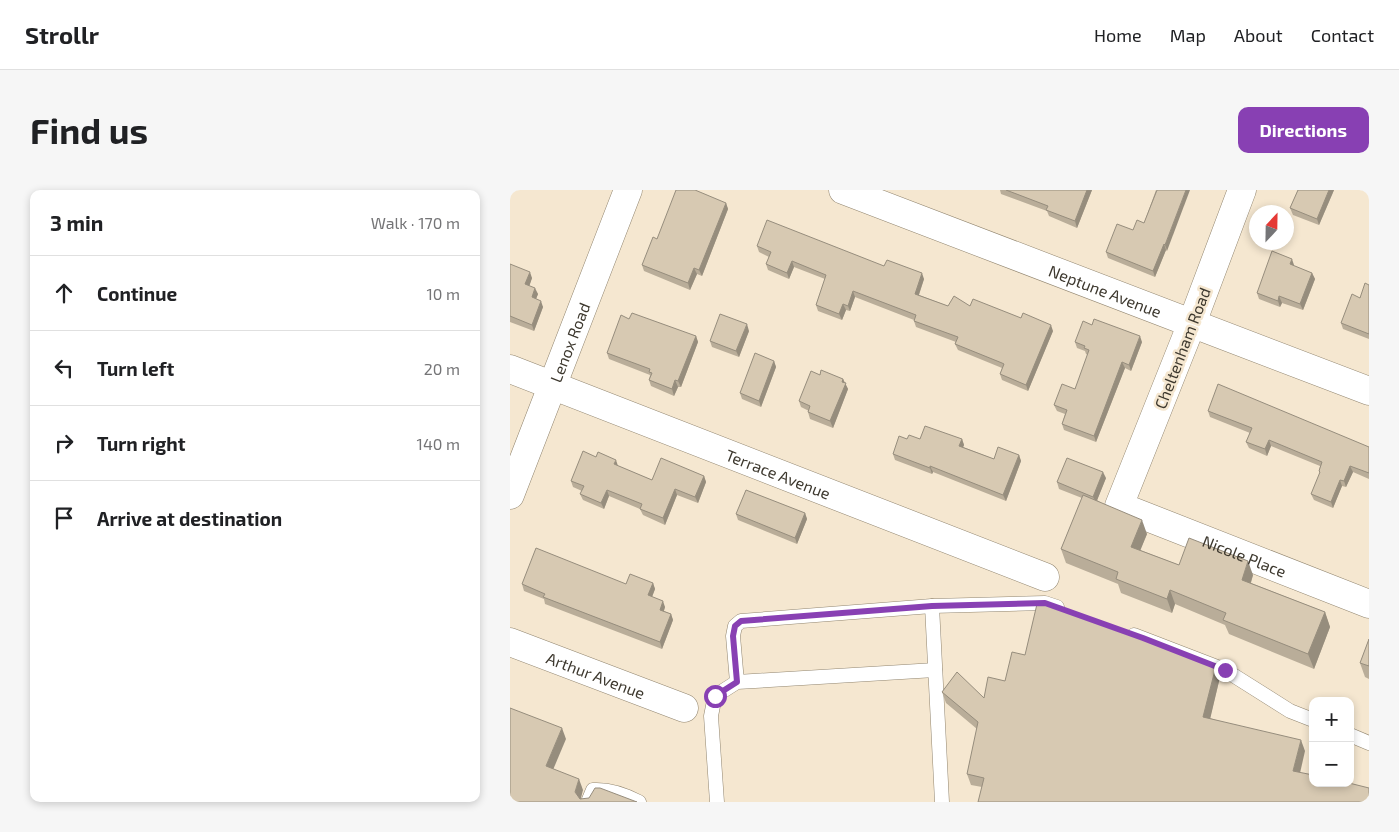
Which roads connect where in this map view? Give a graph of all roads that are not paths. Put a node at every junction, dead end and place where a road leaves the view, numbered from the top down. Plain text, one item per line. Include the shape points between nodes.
1 (628, 190) edge
2 (843, 190) edge
3 (1242, 190) edge
4 (1192, 323) junction
5 (510, 369) edge
6 (552, 386) junction
7 (1369, 391) edge
8 (510, 495) edge
9 (1119, 506) joint
10 (1045, 577) dead end
11 (1369, 604) edge
12 (932, 606) junction
13 (1071, 612) edge
14 (1125, 631) edge
15 (510, 642) edge
16 (935, 670) junction
17 (737, 682) junction
18 (684, 708) dead end
19 (1309, 718) edge
20 (1354, 737) edge
21 (1369, 743) edge
22 (588, 802) edge
23 (639, 802) edge
24 (717, 802) edge
25 (942, 802) edge

1 - 6 street, Lenox Road
2 - 4 street, Neptune Avenue
3 - 4 street, Cheltenham Road
4 - 7 street, Neptune Avenue
4 - 9 street, Cheltenham Road
5 - 6 street, Terrace Avenue
6 - 8 street, Lenox Road
6 - 10 street, Terrace Avenue
9 - 11 street, Nicole Place
12 - 13 lane via 1045,603
12 - 16 lane
12 - 17 lane via 741,621 735,626 733,636
14 - 19 lane via 1225,670 1290,711
15 - 18 street, Arthur Avenue
16 - 17 lane
16 - 25 lane
17 - 24 lane via 715,696 710,716
20 - 21 lane
22 - 23 lane via 593,790 605,789

